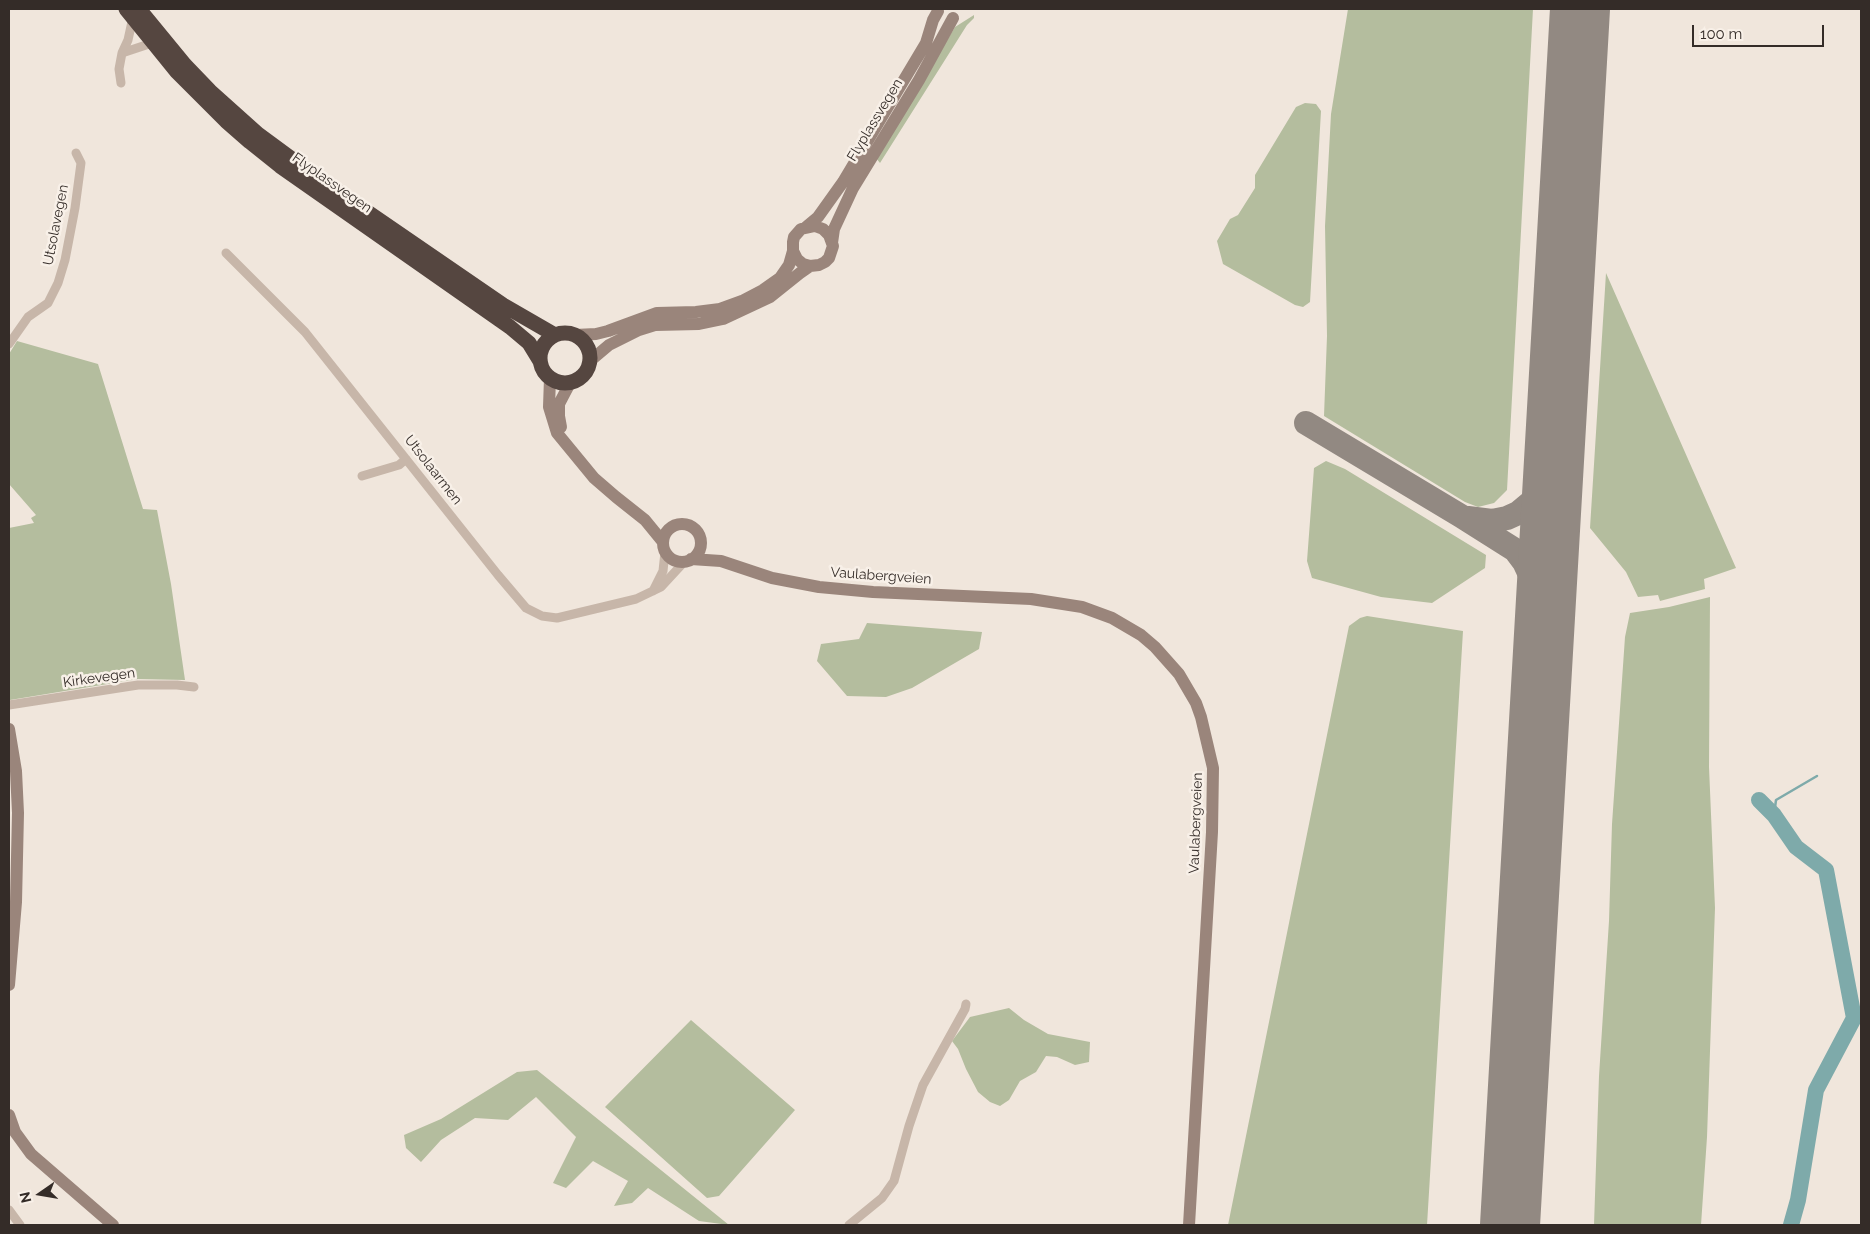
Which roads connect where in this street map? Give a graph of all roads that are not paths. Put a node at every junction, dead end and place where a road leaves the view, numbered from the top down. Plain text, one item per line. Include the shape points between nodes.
1 (937, 9) edge
2 (133, 12) edge
3 (956, 14) edge
4 (152, 43) junction
5 (122, 53) junction
6 (121, 83) dead end
7 (76, 153) dead end
8 (806, 227) junction
9 (832, 242) junction
10 (793, 251) junction
11 (226, 253) dead end
12 (810, 266) junction
13 (555, 335) junction
14 (575, 335) junction
15 (9, 344) edge
16 (540, 361) junction
17 (590, 361) junction
18 (550, 378) junction
19 (570, 383) junction
20 (565, 442) junction
21 (406, 459) junction
22 (362, 476) dead end
23 (645, 520) junction
24 (676, 525) junction
25 (699, 536) junction
26 (664, 547) junction
27 (688, 560) junction
28 (721, 562) junction
29 (653, 591) junction
30 (194, 688) dead end
31 (9, 705) edge
32 (9, 729) edge
33 (9, 986) edge
34 (966, 1004) dead end
35 (9, 1115) edge
36 (12, 1134) edge
37 (9, 1210) edge
38 (20, 1225) edge
39 (113, 1225) edge
40 (849, 1225) edge
41 (1189, 1225) edge

1 - 3 street, Flyplassvegen via 944,18
1 - 8 street, Flyplassvegen via 926,43 843,182 818,217
2 - 4 highway, Flyplassvegen
2 - 5 street
2 - 13 highway, Flyplassvegen via 210,91 258,134 503,305
3 - 9 street, Flyplassvegen via 853,188 834,229
4 - 5 street
4 - 16 highway, Flyplassvegen via 201,97 250,142 510,327 529,343
5 - 6 street
7 - 15 street, Utsolavegen via 81,163 75,208 66,260 58,283 48,303 28,317
8 - 9 street via 823,229
8 - 10 street via 794,237
9 - 12 street via 829,258 819,265
10 - 12 street via 803,264
10 - 14 street via 780,278 734,304 696,312 657,313 608,331
11 - 21 street, Utsolaarmen via 305,332
12 - 17 street via 770,297 747,309 699,324 655,325 609,345
13 - 14 highway
13 - 16 highway via 543,346
14 - 17 highway via 584,341
16 - 18 highway
17 - 19 highway via 587,371
18 - 19 highway
18 - 20 street via 552,422
19 - 20 street via 560,404 559,416
20 - 23 street via 594,478
21 - 22 street via 399,465
21 - 29 street, Utsolaarmen via 522,605 533,613 557,618 636,599
23 - 24 street
23 - 26 street
24 - 25 street via 690,526
24 - 26 street via 668,530
25 - 27 street via 699,549
25 - 28 street
26 - 27 street via 676,560
26 - 29 street via 663,571
27 - 28 street, Vaulabergveien
27 - 29 street, Utsolaarmen
28 - 41 street, Vaulabergveien via 772,578 819,587 1030,599 1082,607 1112,618 1141,635 1179,674 1196,703 1213,768
30 - 31 street, Kirkevegen via 138,685
32 - 33 street via 18,813 16,902
34 - 40 street via 923,1085 894,1181 882,1198
35 - 36 street
36 - 39 street via 50,1172
37 - 38 street

